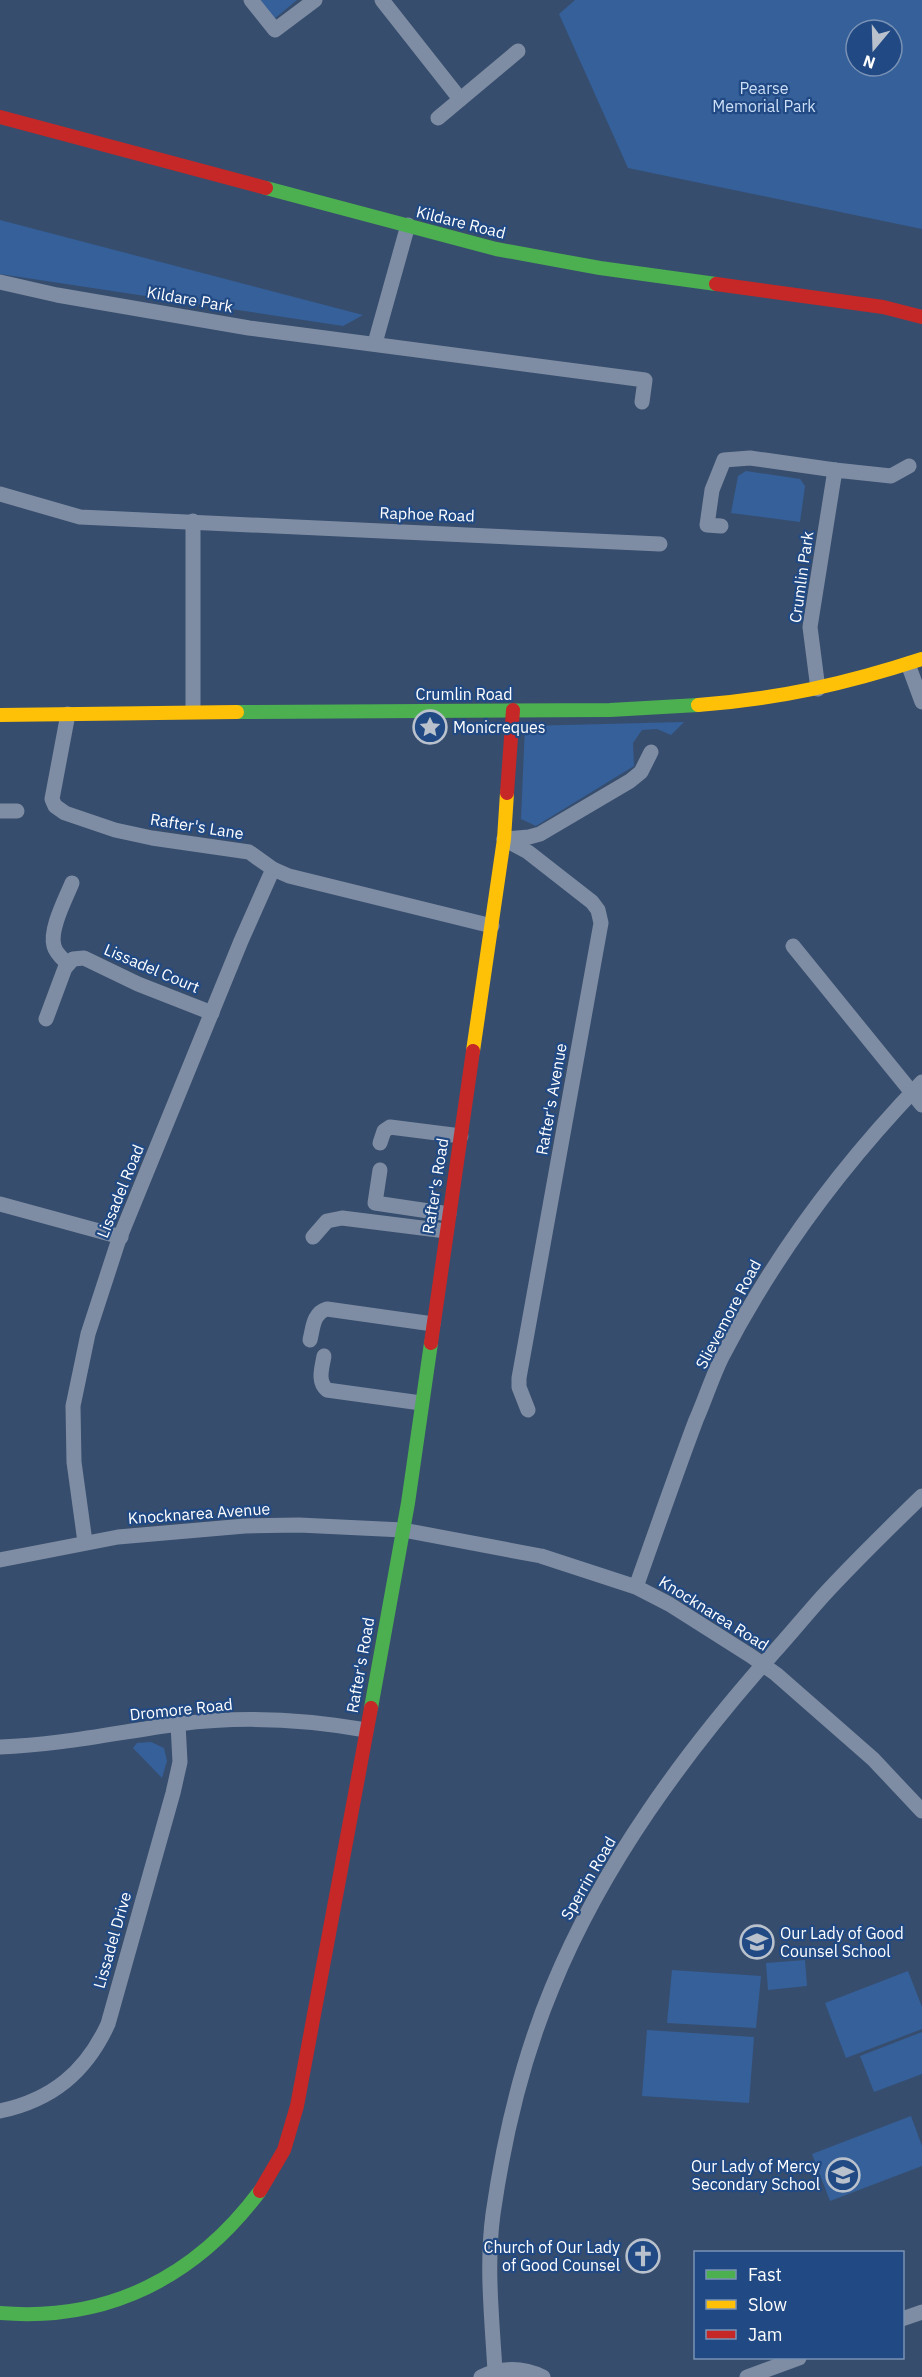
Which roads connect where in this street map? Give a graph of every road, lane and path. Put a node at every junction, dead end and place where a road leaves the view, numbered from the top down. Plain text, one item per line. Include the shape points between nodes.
1 (251, 0) edge
2 (314, 0) edge
3 (382, 0) edge
4 (518, 51) dead end
5 (460, 99) junction
6 (0, 117) edge
7 (438, 118) dead end
8 (408, 225) junction
9 (0, 282) edge
10 (922, 317) edge
11 (375, 343) junction
12 (642, 402) dead end
13 (909, 466) dead end
14 (835, 470) junction
15 (0, 494) edge
16 (193, 521) junction
17 (721, 526) dead end
18 (660, 544) dead end
19 (915, 661) edge
20 (818, 689) junction
21 (922, 702) edge
22 (513, 710) junction
23 (193, 711) junction
24 (68, 714) junction
25 (0, 715) edge
26 (651, 752) dead end
27 (0, 811) edge
28 (17, 811) dead end
29 (504, 838) junction
30 (273, 869) junction
31 (72, 883) dead end
32 (492, 926) junction
33 (793, 946) dead end
34 (68, 964) junction
35 (212, 1013) junction
36 (46, 1019) dead end
37 (917, 1087) edge
38 (922, 1105) edge
39 (461, 1136) junction
40 (380, 1143) dead end
41 (380, 1170) dead end
42 (0, 1204) edge
43 (448, 1214) junction
44 (446, 1231) junction
45 (121, 1237) junction
46 (314, 1237) dead end
47 (433, 1324) junction
48 (310, 1340) dead end
49 (324, 1356) dead end
50 (421, 1403) junction
51 (528, 1410) dead end
52 (922, 1496) edge
53 (403, 1530) junction
54 (85, 1542) junction
55 (0, 1560) edge
56 (636, 1587) junction
57 (763, 1664) junction
58 (178, 1724) junction
59 (366, 1731) junction
60 (0, 1747) edge
61 (922, 1811) edge
62 (0, 2111) edge
63 (922, 2312) edge
64 (0, 2313) edge
65 (904, 2319) edge
66 (796, 2359) edge
67 (488, 2374) edge
68 (543, 2377) edge
69 (747, 2377) edge

1 - 2 street via 275,30
3 - 5 street
4 - 5 street
5 - 7 street
6 - 8 street, Kildare Road
8 - 10 street, Kildare Road via 496,249 600,268 871,305
8 - 11 street
9 - 11 street, Kildare Park via 249,328
11 - 12 street, Kildare Park via 645,380
13 - 14 street via 891,476
14 - 17 street via 750,458 724,460 712,490 707,525
14 - 20 street, Crumlin Park via 810,627
15 - 16 street, Raphoe Road via 80,517
16 - 18 street, Raphoe Road
16 - 23 street
19 - 20 street, Crumlin Road
19 - 21 street
20 - 22 street, Crumlin Road via 713,704
22 - 23 street, Crumlin Road
22 - 29 street, Rafter's Road
23 - 24 street, Crumlin Road
24 - 25 street, Crumlin Road
24 - 30 street, Rafter's Lane via 54,782 55,806 115,830 249,852
26 - 29 street via 641,772 630,781 553,828 529,837
27 - 28 street
29 - 32 street, Rafter's Road
29 - 51 street, Rafter's Avenue via 592,902 601,923 519,1378
30 - 32 street, Rafter's Lane
30 - 35 street, Lissadel Road
31 - 34 street via 53,940
32 - 39 street, Rafter's Road
33 - 37 street
34 - 35 street, Lissadel Court via 84,958
34 - 36 street
35 - 45 street, Lissadel Road
37 - 38 street
37 - 56 street, Slievemore Road via 826,1194 781,1256 721,1359 663,1504
39 - 40 street via 390,1126
39 - 43 street, Rafter's Road
41 - 43 street via 375,1203
42 - 45 street
43 - 44 street, Rafter's Road
44 - 46 street via 342,1218 327,1221
44 - 47 street, Rafter's Road
45 - 54 street, Lissadel Road via 88,1334 73,1406 74,1462
47 - 48 street via 327,1309 316,1317
47 - 50 street, Rafter's Road
49 - 50 street via 320,1378 327,1390
50 - 53 street, Rafter's Road
52 - 57 street, Sperrin Road via 820,1598
53 - 54 street, Knocknarea Avenue via 244,1526
53 - 56 street, Knocknarea Road via 541,1556
53 - 59 street, Rafter's Road
54 - 55 street, Knocknarea Avenue
56 - 57 street, Knocknarea Road
57 - 61 street, Knocknarea Road via 873,1759
57 - 67 street, Sperrin Road via 703,1735 651,1808 578,1929 551,1989 511,2111 493,2216
58 - 59 street, Dromore Road via 280,1719
58 - 60 street, Dromore Road via 119,1735
58 - 62 street, Lissadel Drive via 180,1762 173,1793 108,2024 83,2066 55,2090 26,2106
59 - 64 street, Rafter's Road via 296,2110 277,2163 263,2186 239,2217 193,2259 130,2296 99,2306 40,2315
63 - 65 street
66 - 69 street
67 - 68 street via 511,2369

